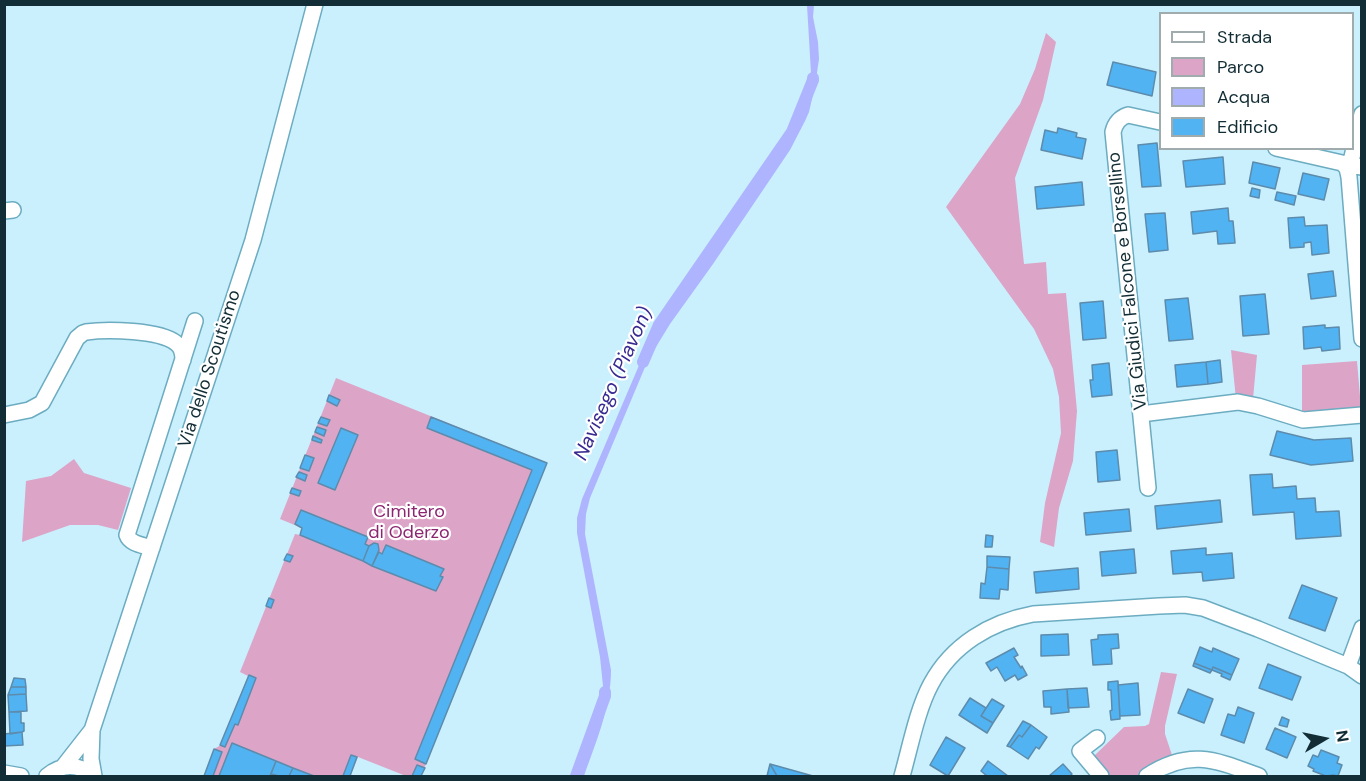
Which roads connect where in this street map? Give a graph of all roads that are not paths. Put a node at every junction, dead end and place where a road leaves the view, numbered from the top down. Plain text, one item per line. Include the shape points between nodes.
1 (315, 4) edge
2 (1362, 114) edge
3 (1159, 122) edge
4 (1354, 148) edge
5 (1285, 150) edge
6 (1354, 150) edge
7 (1354, 168) edge
8 (195, 321) dead end
9 (1362, 339) edge
10 (183, 360) junction
11 (1141, 414) junction
12 (4, 415) edge
13 (1362, 415) edge
14 (1148, 488) dead end
15 (152, 548) junction
16 (1362, 628) edge
17 (1348, 666) junction
18 (1362, 676) edge
19 (92, 730) junction
20 (1097, 738) dead end
21 (63, 767) junction
22 (4, 773) edge
23 (47, 776) edge
24 (21, 777) edge
25 (41, 777) edge
26 (94, 777) edge
27 (902, 777) edge
28 (1101, 777) edge
29 (1147, 777) edge
30 (1259, 777) edge

1 - 15 street, Via dello Scoutismo via 253,240
2 - 4 street
3 - 11 street, Via Giudici Falcone e Borsellino via 1128,115 1119,120 1113,132
5 - 7 street
6 - 7 street
7 - 9 street via 1349,177
8 - 10 street
10 - 12 street via 178,344 147,333 86,332 77,338 42,404 29,411
10 - 15 street via 127,535 132,542
11 - 13 street via 1238,402 1304,420
11 - 14 street, Via Giudici Falcone e Borsellino
15 - 19 street, Via dello Scoutismo
16 - 17 street
17 - 18 street
17 - 27 street via 1203,608 1185,605 1019,617 965,642 939,670 925,698
19 - 21 street, Via dello Scoutismo
19 - 26 street, Via dello Scoutismo
20 - 28 street via 1080,751
21 - 23 street
21 - 26 street via 80,768
22 - 24 street
23 - 25 street
29 - 30 street via 1172,763 1190,759 1221,762

